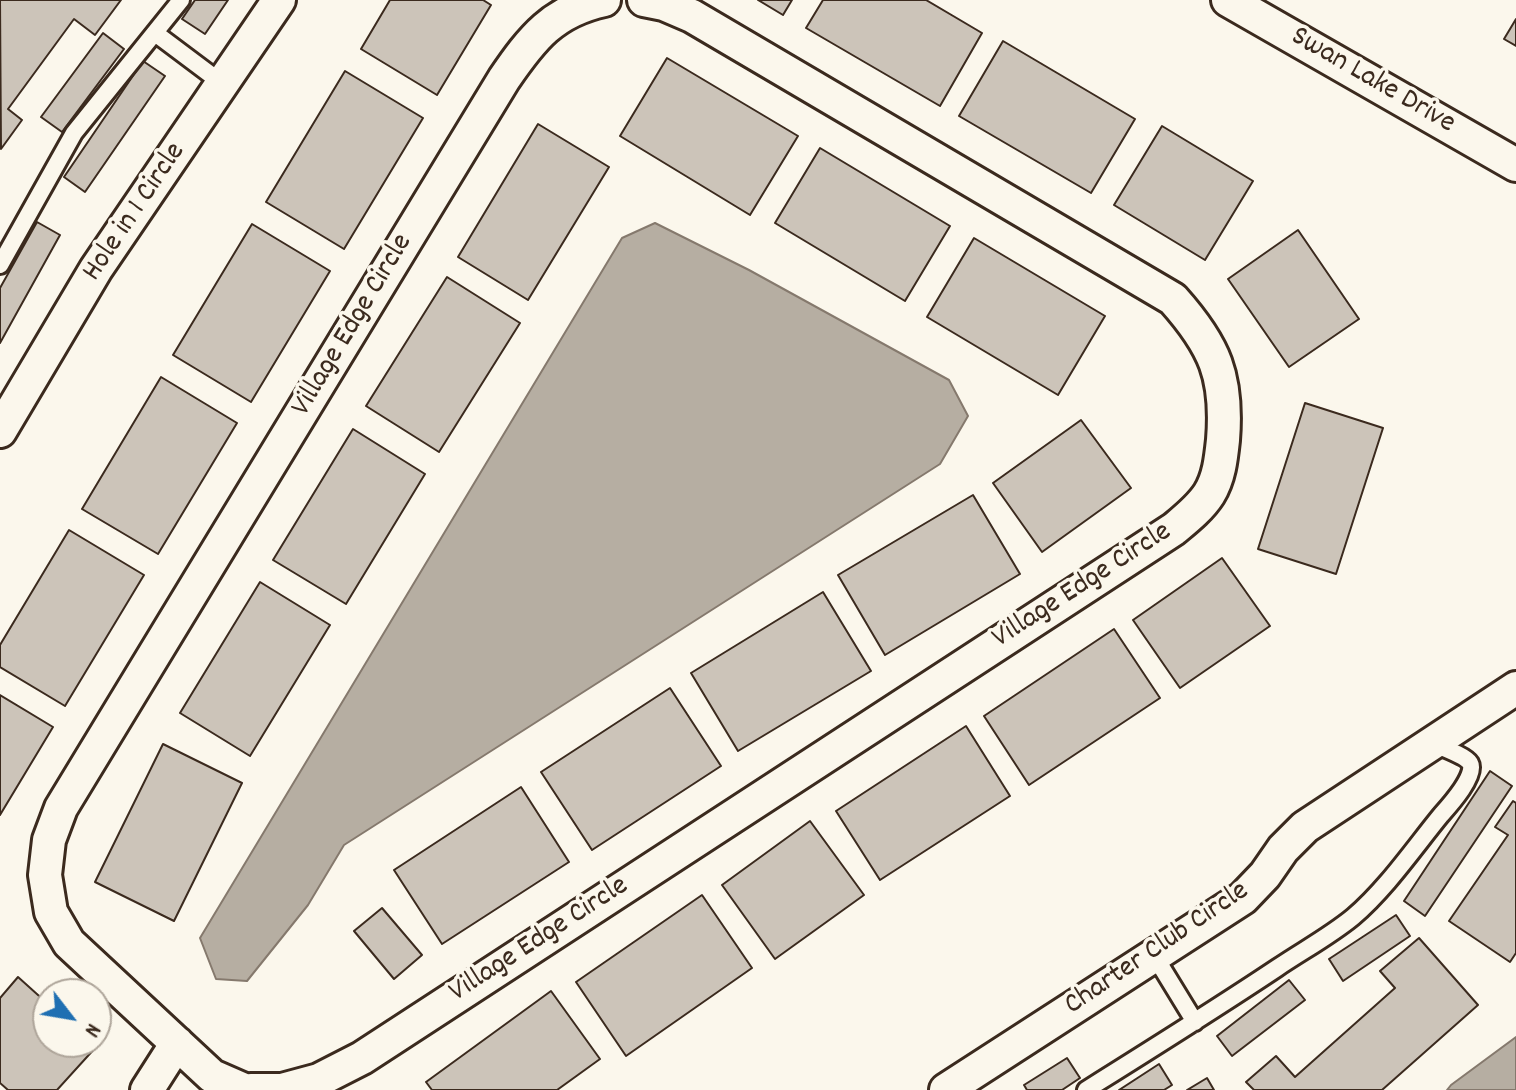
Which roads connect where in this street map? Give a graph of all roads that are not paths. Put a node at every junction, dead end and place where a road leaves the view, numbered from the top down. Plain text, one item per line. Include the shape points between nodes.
1 (181, 0) edge
2 (279, 0) edge
3 (604, 0) edge
4 (644, 0) edge
5 (1228, 0) edge
6 (155, 33) junction
7 (223, 84) junction
8 (1516, 165) edge
9 (0, 265) edge
10 (3, 418) edge
11 (1516, 688) edge
12 (1432, 743) junction
13 (1154, 955) junction
14 (1195, 1022) junction
15 (177, 1043) junction
16 (207, 1083) edge
17 (962, 1086) edge
18 (147, 1090) edge
19 (244, 1090) edge
20 (251, 1090) edge
21 (1086, 1090) edge

1 - 6 lane
2 - 7 street, Hole in 1 Circle
3 - 15 street, Village Edge Circle via 581,5 553,21 529,43 504,79 61,808 49,840 45,875 51,912 69,943
4 - 20 street, Village Edge Circle via 692,16 1173,299 1209,346 1221,376 1225,408 1218,473 1209,494 1174,529 362,1058 319,1080 282,1090
5 - 8 street, Swan Lake Drive
6 - 7 lane
6 - 9 lane via 74,133
7 - 10 street, Hole in 1 Circle via 96,269
11 - 12 street, Charter Club Circle
12 - 13 street, Charter Club Circle via 1305,827 1243,898
12 - 14 lane via 1467,760 1471,771 1376,895 1353,917
13 - 14 lane
13 - 17 street, Charter Club Circle
14 - 21 lane
15 - 16 street, Village Edge Circle
15 - 18 street
16 - 19 street, Village Edge Circle

